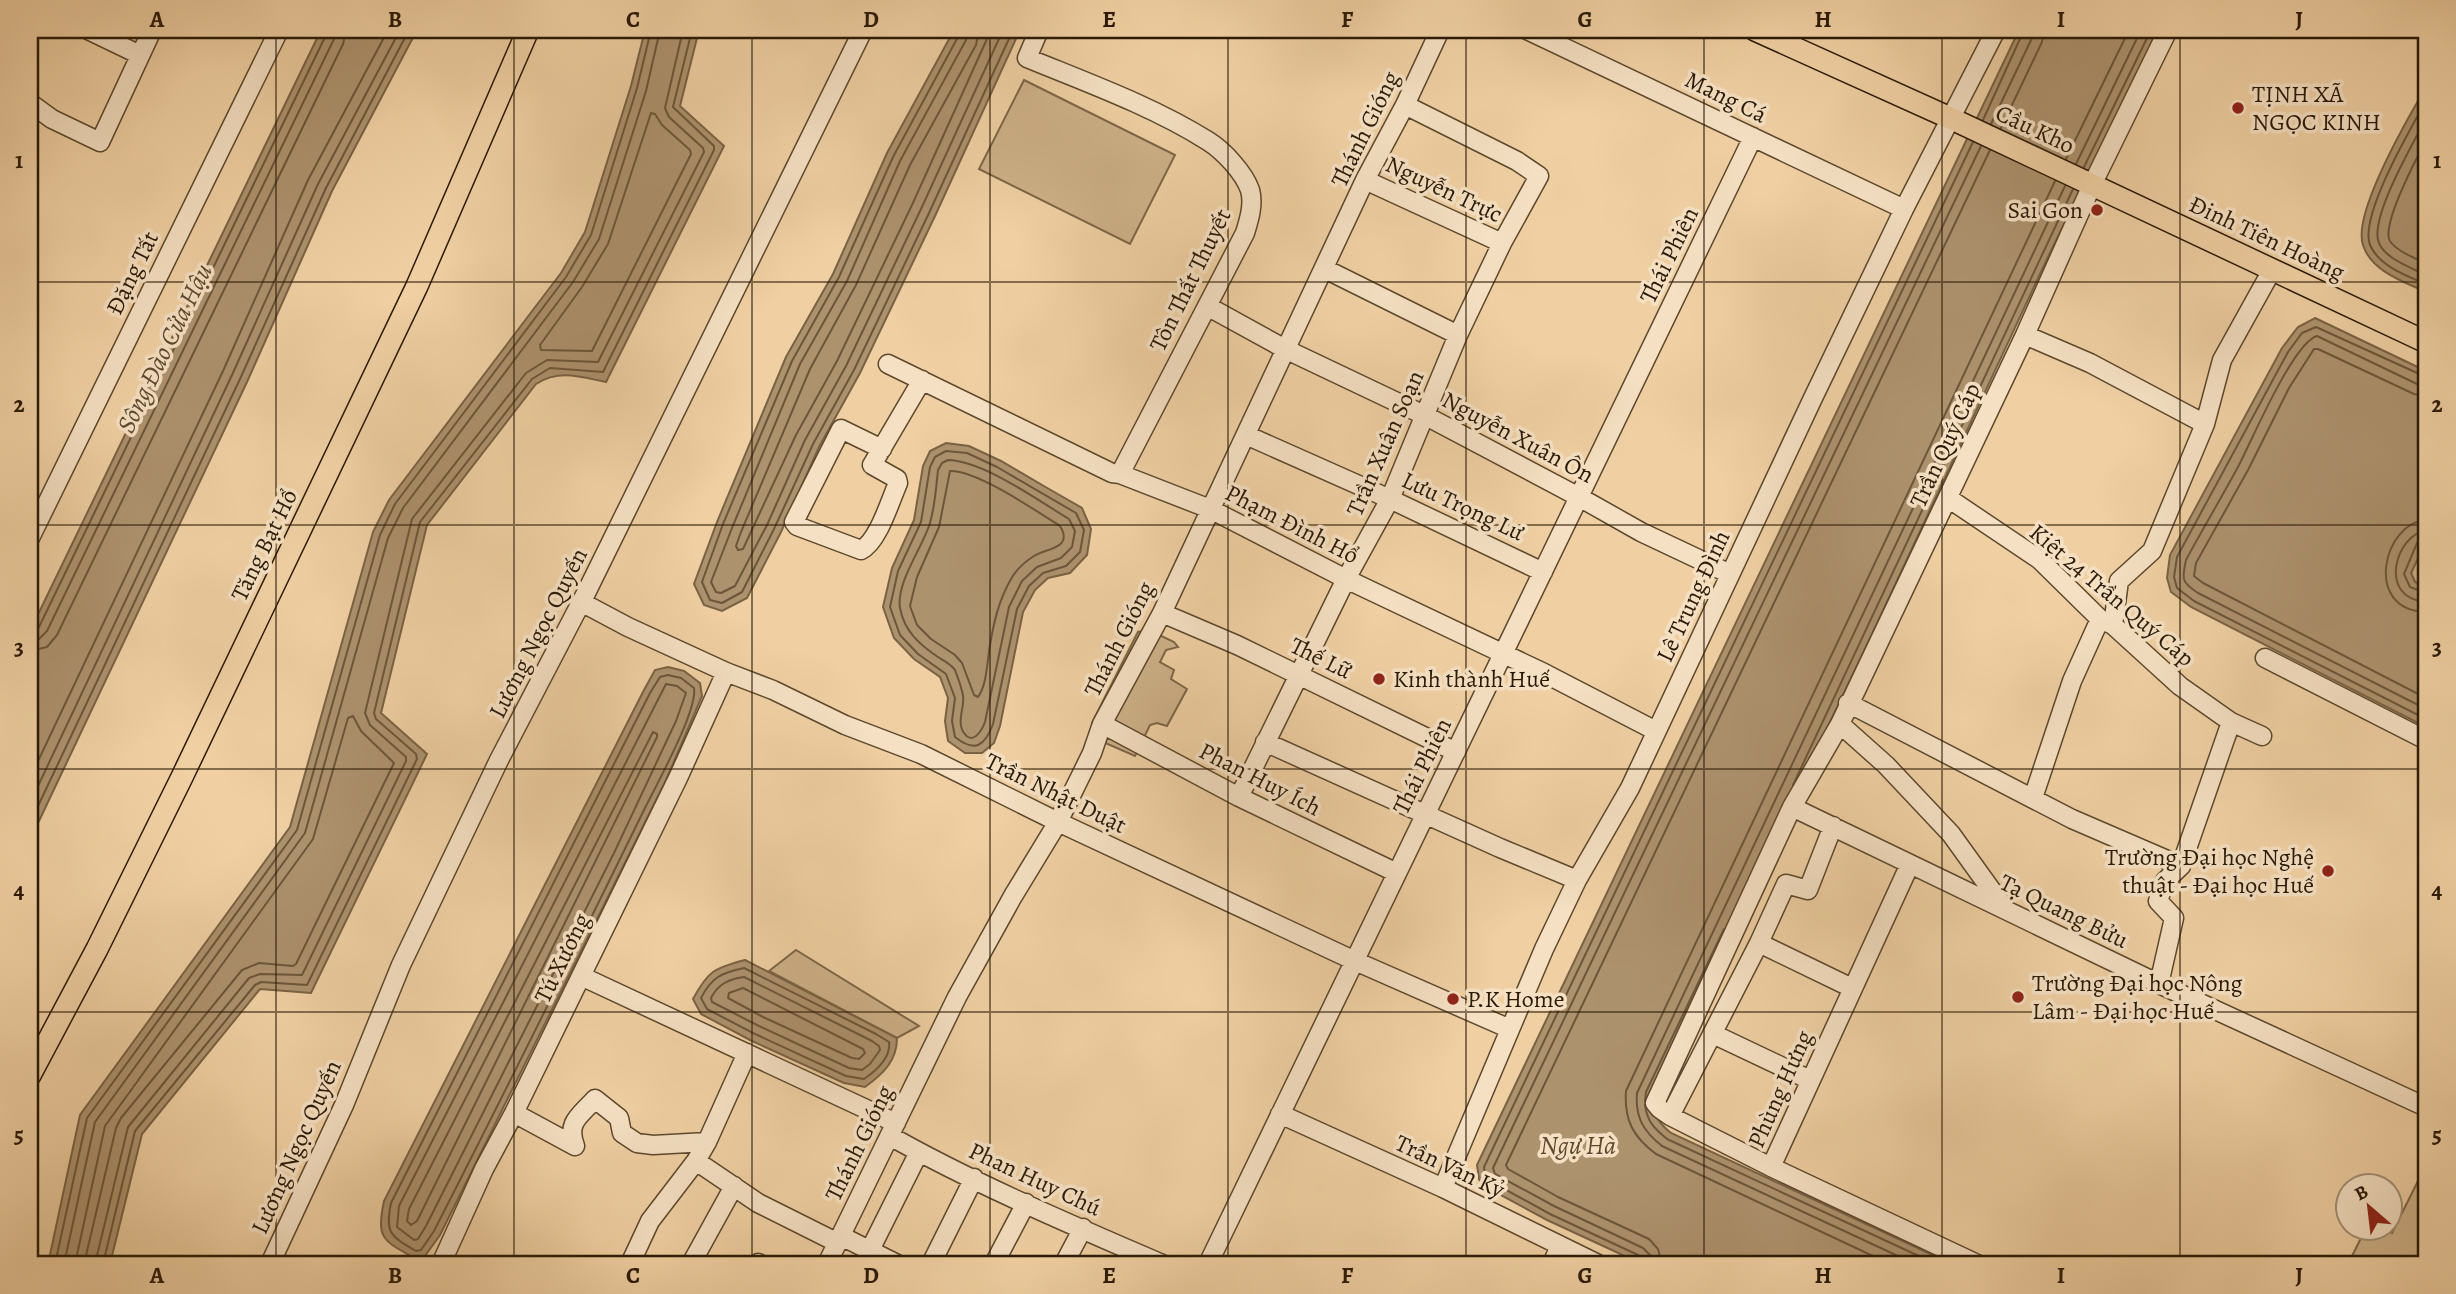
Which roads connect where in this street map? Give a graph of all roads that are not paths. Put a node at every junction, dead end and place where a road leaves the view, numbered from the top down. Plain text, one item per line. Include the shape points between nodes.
1 (88, 30) edge
2 (152, 30) edge
3 (279, 30) edge
4 (528, 30) edge
5 (863, 30) edge
6 (1039, 30) edge
7 (1440, 30) edge
8 (1527, 30) edge
9 (1755, 30) edge
10 (1996, 30) edge
11 (2168, 30) edge
12 (1791, 37) edge
13 (140, 55) junction
14 (30, 103) edge
15 (1405, 105) junction
16 (1956, 121) junction
17 (1753, 137) junction
18 (1366, 180) junction
19 (2089, 183) junction
20 (1904, 209) junction
21 (1502, 243) junction
22 (1325, 269) junction
23 (2273, 270) junction
24 (1207, 306) junction
25 (1458, 335) junction
26 (2025, 335) junction
27 (2426, 342) edge
28 (1285, 349) junction
29 (895, 368) dead end
30 (922, 380) junction
31 (1426, 416) junction
32 (2205, 424) junction
33 (1246, 435) junction
34 (882, 449) junction
35 (1119, 474) junction
36 (1579, 496) junction
37 (1948, 498) junction
38 (1390, 499) junction
39 (1210, 509) junction
40 (30, 538) edge
41 (1543, 572) junction
42 (1730, 575) junction
43 (1346, 579) junction
44 (581, 602) junction
45 (1162, 613) junction
46 (2106, 622) junction
47 (1504, 653) junction
48 (2265, 658) dead end
49 (726, 672) junction
50 (1298, 674) junction
51 (1849, 703) junction
52 (2231, 722) junction
53 (1102, 724) junction
54 (1840, 724) junction
55 (1656, 731) junction
56 (2262, 736) dead end
57 (2426, 740) edge
58 (1265, 741) junction
59 (1456, 752) junction
60 (1239, 797) junction
61 (2033, 799) junction
62 (1792, 807) junction
63 (1426, 815) junction
64 (1058, 822) junction
65 (1833, 826) junction
66 (1910, 863) junction
67 (2181, 866) junction
68 (1397, 873) junction
69 (1577, 880) junction
70 (2007, 912) junction
71 (1759, 943) junction
72 (1355, 961) junction
73 (581, 976) junction
74 (2159, 984) junction
75 (1853, 988) junction
76 (1510, 1029) junction
77 (1713, 1034) junction
78 (747, 1053) junction
79 (30, 1075) edge
80 (1810, 1080) junction
81 (2425, 1103) edge
82 (514, 1113) junction
83 (1280, 1114) junction
84 (1670, 1116) junction
85 (893, 1130) junction
86 (707, 1142) junction
87 (919, 1152) junction
88 (696, 1161) junction
89 (1771, 1167) junction
90 (974, 1178) junction
91 (734, 1186) junction
92 (1443, 1188) junction
93 (1026, 1203) junction
94 (1083, 1228) junction
95 (839, 1239) junction
96 (1560, 1246) junction
97 (866, 1257) edge
98 (1138, 1260) edge
99 (270, 1264) edge
100 (441, 1264) edge
101 (630, 1264) edge
102 (691, 1264) edge
103 (827, 1264) edge
104 (897, 1264) edge
105 (931, 1264) edge
106 (994, 1264) edge
107 (1064, 1264) edge
108 (1161, 1264) edge
109 (1208, 1264) edge
110 (1552, 1264) edge
111 (1598, 1264) edge
112 (1977, 1264) edge

1 - 13 street
2 - 13 street
3 - 40 street, Đặng Tất
4 - 79 main road, Tăng Bạt Hổ via 422,277 182,777
5 - 44 street, Lương Ngọc Quyến
6 - 24 street, Tôn Thất Thuyết via 1027,58 1122,97 1210,143 1249,187 1249,220
7 - 15 street, Thánh Gióng
8 - 17 street, Mang Cá
9 - 12 main road
10 - 16 street, Lê Trung Đình
11 - 19 street
12 - 16 main road
13 - 14 street via 100,142
15 - 18 street, Thánh Gióng
15 - 21 street, Trần Xuân Soạn via 1539,175
16 - 19 main road, Cầu Kho
16 - 20 street, Lê Trung Đình
17 - 20 street, Mang Cá
17 - 36 street, Thái Phiên
18 - 21 street, Nguyễn Trực
18 - 22 street, Thánh Gióng
19 - 23 main road, Đinh Tiên Hoàng
19 - 26 street, Trần Quý Cáp
20 - 42 street, Lê Trung Đình
21 - 25 street, Trần Xuân Soạn
22 - 25 street
22 - 28 street, Thánh Gióng
23 - 27 main road, Đinh Tiên Hoàng
23 - 32 street via 2222,360
24 - 28 street, Nguyễn Xuân Ôn
24 - 35 street, Tôn Thất Thuyết
25 - 31 street, Trần Xuân Soạn
26 - 32 street via 2090,363
26 - 37 street, Trần Quý Cáp
28 - 31 street, Nguyễn Xuân Ôn
28 - 33 street, Thánh Gióng
29 - 30 street, Phạm Đình Hổ
30 - 34 street
30 - 35 street, Phạm Đình Hổ
31 - 36 street, Nguyễn Xuân Ôn
31 - 38 street, Trần Xuân Soạn
32 - 46 street via 2152,551 2119,581
33 - 38 street, Lưu Trọng Lư
33 - 39 street, Thánh Gióng
34 - 34 street via 841,429 794,522 797,526 861,550 867,547 898,484 872,465
35 - 39 street, Phạm Đình Hổ
36 - 41 street, Thái Phiên
36 - 42 street, Nguyễn Xuân Ôn
37 - 46 street, Kiệt 24 Trần Quý Cáp via 2040,560
37 - 51 street, Trần Quý Cáp
38 - 41 street, Lưu Trọng Lư
38 - 43 street, Trần Xuân Soạn
39 - 43 street, Phạm Đình Hổ
39 - 45 street, Thánh Gióng
41 - 47 street, Thái Phiên
42 - 55 street, Lê Trung Đình
43 - 47 street, Phạm Đình Hổ
43 - 50 street, Trần Xuân Soạn
44 - 49 street, Trần Nhật Duật
44 - 99 street, Lương Ngọc Quyến via 401,965 344,1105
45 - 50 street, Thế Lữ
45 - 53 street, Thánh Gióng
46 - 52 street, Kiệt 24 Trần Quý Cáp via 2180,686
46 - 61 street via 2072,681
47 - 55 street, Phạm Đình Hổ
47 - 59 street, Thái Phiên
48 - 57 street
49 - 64 street, Trần Nhật Duật via 845,726 921,754
49 - 73 street, Tú Xương
50 - 58 street, Trần Xuân Soạn
50 - 59 street, Thế Lữ
51 - 54 street, Trần Quý Cáp
51 - 61 street
52 - 56 street, Kiệt 24 Trần Quý Cáp
52 - 67 street
53 - 60 street, Phan Huy Ích
53 - 64 street, Thánh Gióng
54 - 62 street, Trần Quý Cáp
54 - 70 street via 1951,834
55 - 69 street, Lê Trung Đình via 1630,788
58 - 60 street, Trần Xuân Soạn
58 - 63 street
59 - 63 street, Thái Phiên
60 - 68 street, Phan Huy Ích
61 - 67 street
62 - 65 street, Tạ Quang Bửu
62 - 84 street, Trần Quý Cáp via 1656,1103
63 - 68 street, Thái Phiên
63 - 69 street
64 - 72 street, Trần Nhật Duật
64 - 85 street, Thánh Gióng via 957,997
65 - 66 street, Tạ Quang Bửu
65 - 71 street via 1808,890 1786,884
66 - 70 street, Tạ Quang Bửu
66 - 75 street, Phùng Hưng
67 - 74 street via 2165,881 2158,901 2174,918
68 - 72 street, Thái Phiên
69 - 76 street, Lê Trung Đình
70 - 74 street, Tạ Quang Bửu
71 - 75 street
71 - 77 street
72 - 76 street, Trần Nhật Duật
72 - 83 street, Thái Phiên
73 - 78 street, Phan Huy Chú
73 - 82 street, Tú Xương
74 - 81 street, Tạ Quang Bửu
75 - 80 street, Phùng Hưng
76 - 92 street, Lê Trung Đình
77 - 80 street
77 - 84 street
78 - 85 street, Phan Huy Chú
78 - 86 street
80 - 89 street, Phùng Hưng
82 - 86 street via 575,1146 572,1125 595,1099 619,1118 622,1133 637,1143
82 - 100 street, Tú Xương
83 - 92 street, Trần Văn Kỷ
83 - 109 street, Thái Phiên
84 - 89 street
85 - 87 street, Phan Huy Chú
85 - 95 street, Thánh Gióng
86 - 88 street
87 - 90 street, Phan Huy Chú
87 - 97 street
88 - 91 street
88 - 101 street via 650,1221
89 - 112 street, Phùng Hưng
90 - 93 street, Phan Huy Chú
90 - 105 street
91 - 95 street via 758,1203
91 - 102 street
92 - 96 street, Trần Văn Kỷ
93 - 94 street, Phan Huy Chú
93 - 106 street
94 - 98 street, Phan Huy Chú
94 - 107 street
95 - 97 street
95 - 103 street, Thánh Gióng
96 - 110 street
96 - 111 street, Trần Văn Kỷ
97 - 104 street
98 - 108 street, Phan Huy Chú

